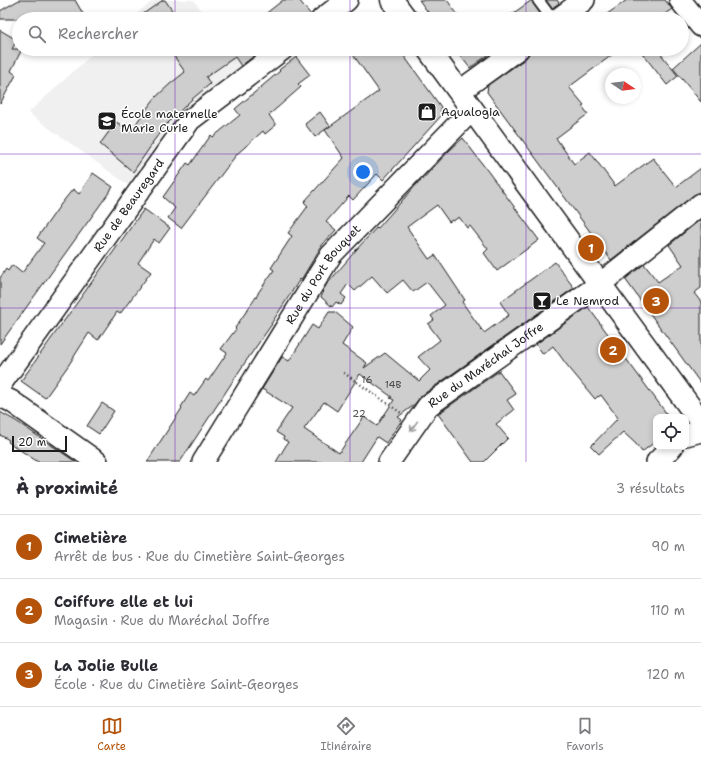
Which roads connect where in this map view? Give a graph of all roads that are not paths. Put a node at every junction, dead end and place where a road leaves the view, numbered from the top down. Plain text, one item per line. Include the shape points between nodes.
1 (347, 0) edge
2 (392, 0) edge
3 (538, 0) edge
4 (584, 0) edge
5 (680, 0) edge
6 (331, 12) edge
7 (401, 12) edge
8 (547, 12) edge
9 (568, 12) edge
10 (701, 26) edge
11 (274, 56) edge
12 (433, 56) edge
13 (508, 56) edge
14 (460, 91) junction
15 (473, 111) junction
16 (701, 204) edge
17 (600, 284) junction
18 (0, 385) edge
19 (0, 396) edge
20 (701, 422) edge
21 (701, 431) edge
22 (689, 433) edge
23 (669, 450) edge
24 (97, 462) edge
25 (203, 462) edge
26 (389, 462) edge
27 (657, 462) edge

1 - 6 street
2 - 7 main road
3 - 8 lane
4 - 9 street
5 - 10 street
11 - 18 street, Rue de Beauregard via 190,120
12 - 14 main road
13 - 14 street
14 - 15 main road
15 - 17 main road
15 - 25 street, Rue du Port Bouquet via 331,255
16 - 17 street, Rue du Maréchal Joffre
17 - 20 main road
17 -> 26 street, Rue du Maréchal Joffre via 428,406
19 - 24 street via 11,401
21 - 22 street
23 - 27 street

